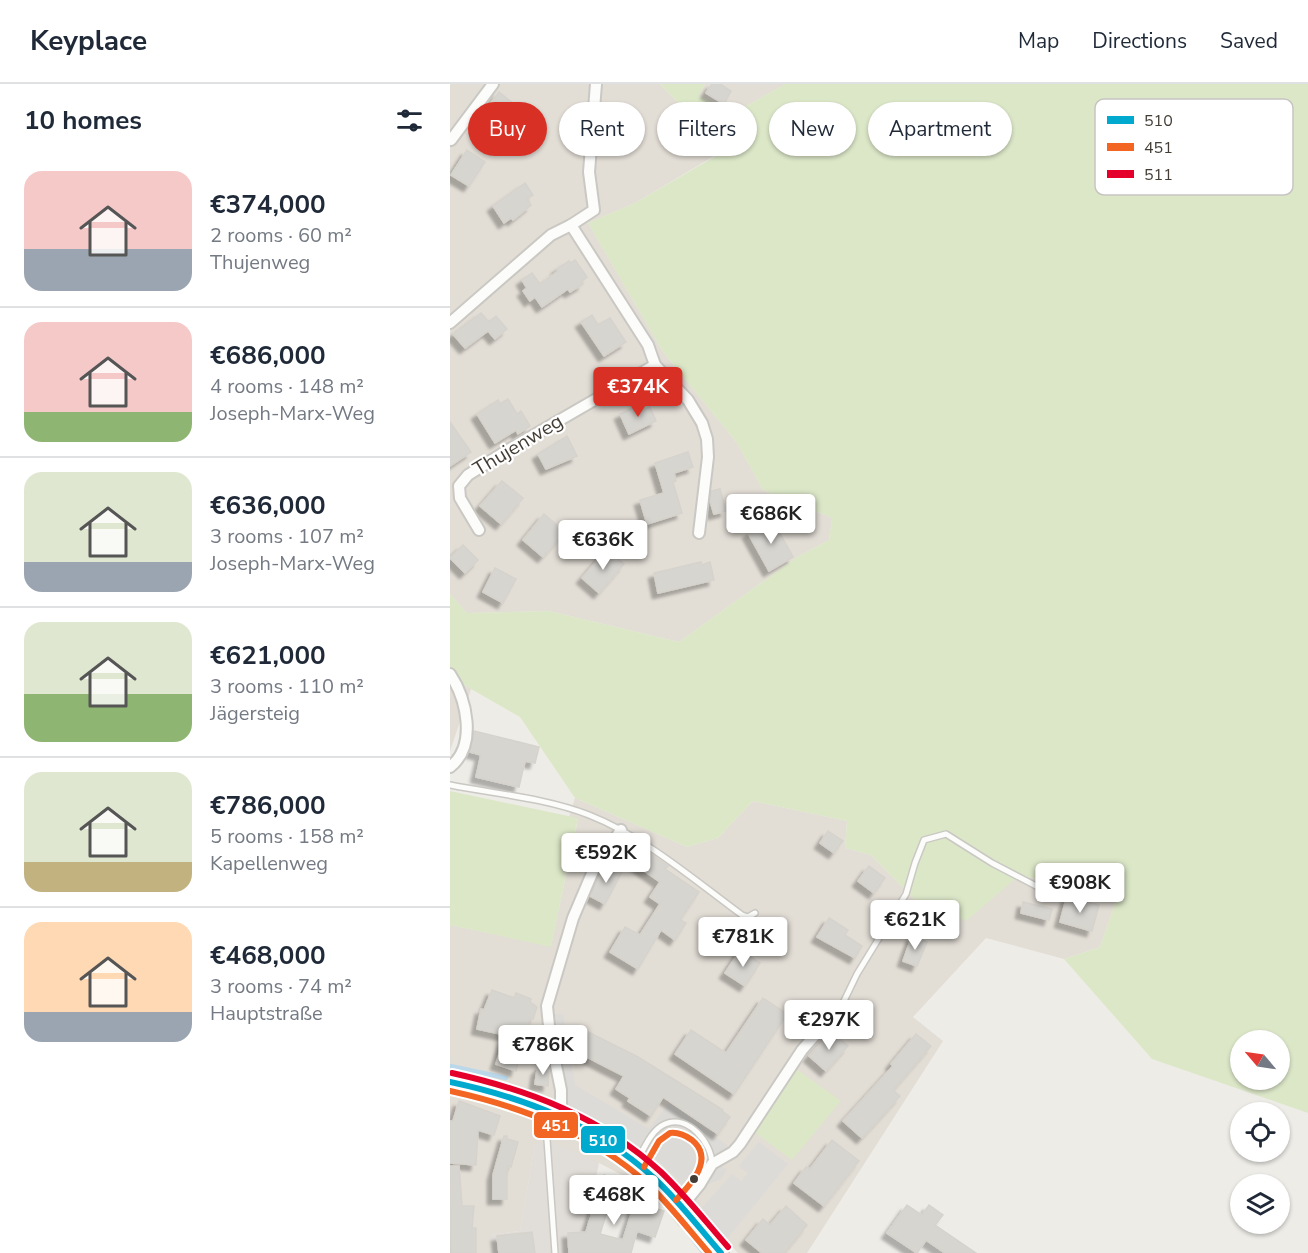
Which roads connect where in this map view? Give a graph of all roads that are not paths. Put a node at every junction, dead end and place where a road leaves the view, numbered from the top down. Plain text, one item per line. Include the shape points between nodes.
1 (493, 84) edge
2 (596, 84) edge
3 (451, 140) edge
4 (571, 225) junction
5 (450, 323) edge
6 (655, 365) junction
7 (479, 530) dead end
8 (699, 533) dead end
9 (450, 674) edge
10 (450, 767) edge
11 (450, 785) edge
12 (621, 830) junction
13 (1038, 887) dead end
14 (755, 913) dead end
15 (836, 1011) joint
16 (450, 1082) edge
17 (545, 1108) junction
18 (561, 1115) junction
19 (636, 1162) junction
20 (712, 1164) junction
21 (682, 1206) junction
22 (555, 1253) edge
23 (722, 1253) edge

1 - 3 street
2 - 4 street via 589,171 594,210
4 - 5 street via 551,235
4 - 6 street via 648,345
6 - 7 street, Thujenweg via 468,475 459,486 460,498
6 - 8 street via 688,400 707,439
9 - 10 street via 464,705 467,732
11 - 12 lane via 550,804
12 - 14 lane via 742,915
12 - 18 street via 593,871 573,918 547,1006 561,1090
13 - 15 lane via 946,834 924,840 906,894
15 - 20 street via 802,1050 740,1144
16 - 17 main road
17 - 18 main road
17 - 22 lane
18 - 19 main road
19 - 20 lane via 659,1127 675,1122 699,1135 710,1148
19 - 21 main road
20 - 21 street
21 - 23 main road

